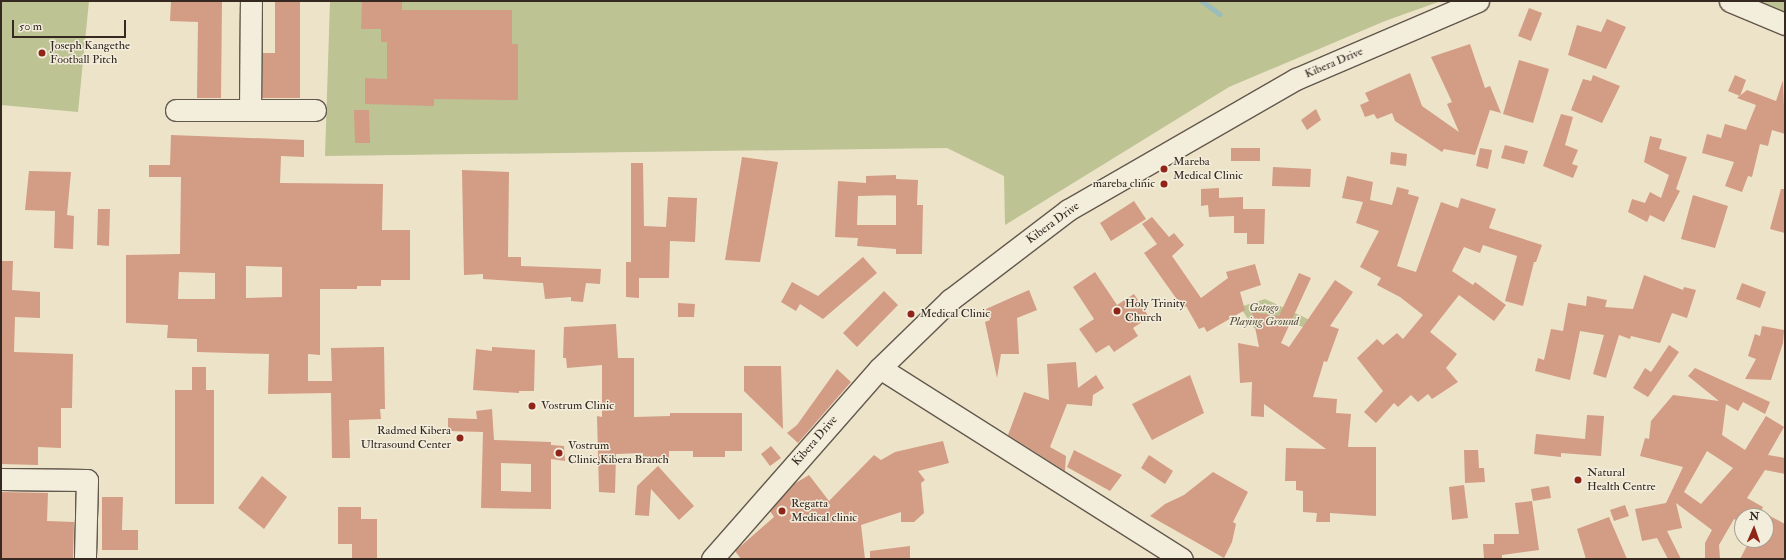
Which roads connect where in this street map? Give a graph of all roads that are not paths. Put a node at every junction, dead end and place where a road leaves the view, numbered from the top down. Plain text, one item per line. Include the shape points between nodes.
1 (251, 1) edge
2 (1478, 1) edge
3 (1730, 1) edge
4 (1785, 24) edge
5 (176, 110) dead end
6 (250, 110) junction
7 (315, 110) dead end
8 (880, 368) junction
9 (1, 479) edge
10 (85, 559) edge
11 (712, 559) edge
12 (1182, 559) edge

1 - 6 street
2 - 8 street, Kibera Drive via 1291,81 1068,210 950,300
3 - 4 street
5 - 6 street
6 - 7 street
8 - 11 street, Kibera Drive
8 - 12 street
9 - 10 street via 86,480

